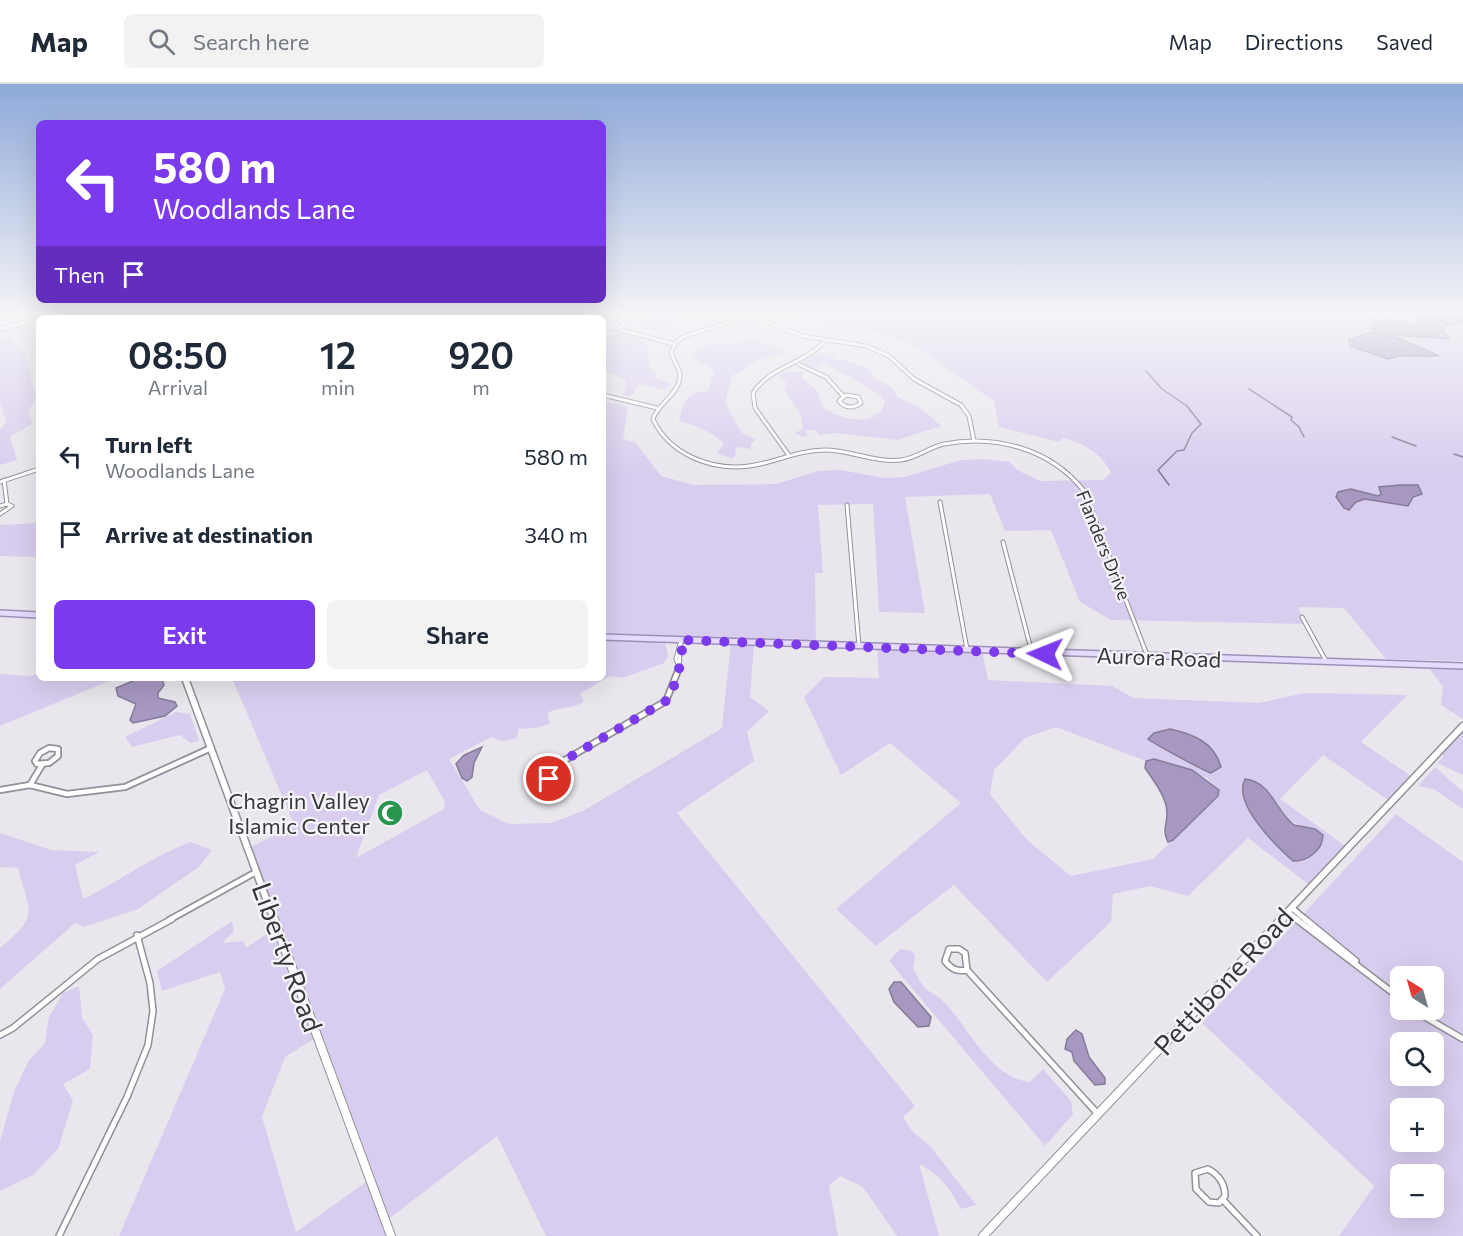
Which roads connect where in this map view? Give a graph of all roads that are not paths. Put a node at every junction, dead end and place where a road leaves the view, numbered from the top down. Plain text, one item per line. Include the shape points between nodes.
1 (678, 366) edge
2 (794, 366) edge
3 (802, 366) edge
4 (899, 366) edge
5 (606, 396) edge
6 (843, 396) junction
7 (657, 408) junction
8 (974, 441) junction
9 (788, 454) junction
10 (36, 470) edge
11 (2, 481) edge
12 (940, 502) dead end
13 (7, 504) junction
14 (847, 505) dead end
15 (0, 506) edge
16 (0, 514) edge
17 (1003, 543) dead end
18 (0, 613) edge
19 (36, 615) edge
20 (1302, 616) dead end
21 (606, 637) edge
22 (681, 640) junction
23 (859, 646) junction
24 (967, 650) junction
25 (1032, 653) junction
26 (1147, 656) junction
27 (1326, 661) junction
28 (1463, 666) edge
29 (186, 681) edge
30 (1463, 726) edge
31 (211, 748) junction
32 (42, 765) junction
33 (553, 767) junction
34 (30, 785) junction
35 (0, 790) edge
36 (256, 872) junction
37 (1290, 910) junction
38 (137, 935) junction
39 (967, 970) junction
40 (1390, 990) edge
41 (1430, 1020) edge
42 (0, 1035) edge
43 (1463, 1039) edge
44 (1098, 1115) junction
45 (1223, 1200) junction
46 (59, 1236) edge
47 (391, 1236) edge
48 (983, 1236) edge
49 (1257, 1236) edge

1 - 7 street via 679,383
2 - 9 street via 765,378 753,395 754,407
3 - 6 street via 828,379
4 - 8 street via 919,382 956,401 967,413
5 - 7 street
6 - 6 street via 839,401 845,406 861,403 855,396
7 - 9 street, Flanders Drive via 653,419 656,427 672,446 690,456 738,467
8 - 9 street, Flanders Drive via 945,444 899,460 833,450
8 - 26 street, Flanders Drive via 1033,452 1058,465 1078,482
10 - 11 street
11 - 13 street
12 - 24 street
13 - 15 street
13 - 16 street via 11,509
14 - 23 street
17 - 25 street
18 - 19 main road
20 - 27 street
21 - 22 main road, Aurora Road
22 - 23 main road, Aurora Road
22 - 33 street via 683,647 672,694 658,708
23 - 24 main road, Aurora Road
24 - 25 main road, Aurora Road
25 - 26 main road, Aurora Road
26 - 27 main road, Aurora Road
27 - 28 main road, Aurora Road
29 - 31 street, Liberty Road
30 - 37 street, Pettibone Road
31 - 34 street via 124,787 67,794
31 - 36 street, Liberty Road
32 - 32 street via 35,761 40,753 58,749 55,759
32 - 34 street
33 - 33 street via 549,779 537,780 534,776 534,770 541,764
34 - 35 street
36 - 38 street
36 - 47 street, Liberty Road
37 - 40 street
37 - 44 street, Pettibone Road
38 - 42 street via 98,959
38 - 46 street via 153,1011 148,1045
39 - 39 street via 958,972 949,967 945,961 949,949 966,952
39 - 44 street
41 - 43 street
44 - 48 street, Pettibone Road
45 - 45 street via 1215,1204 1199,1194 1194,1178 1198,1170 1213,1171 1222,1180 1226,1191
45 - 49 street

